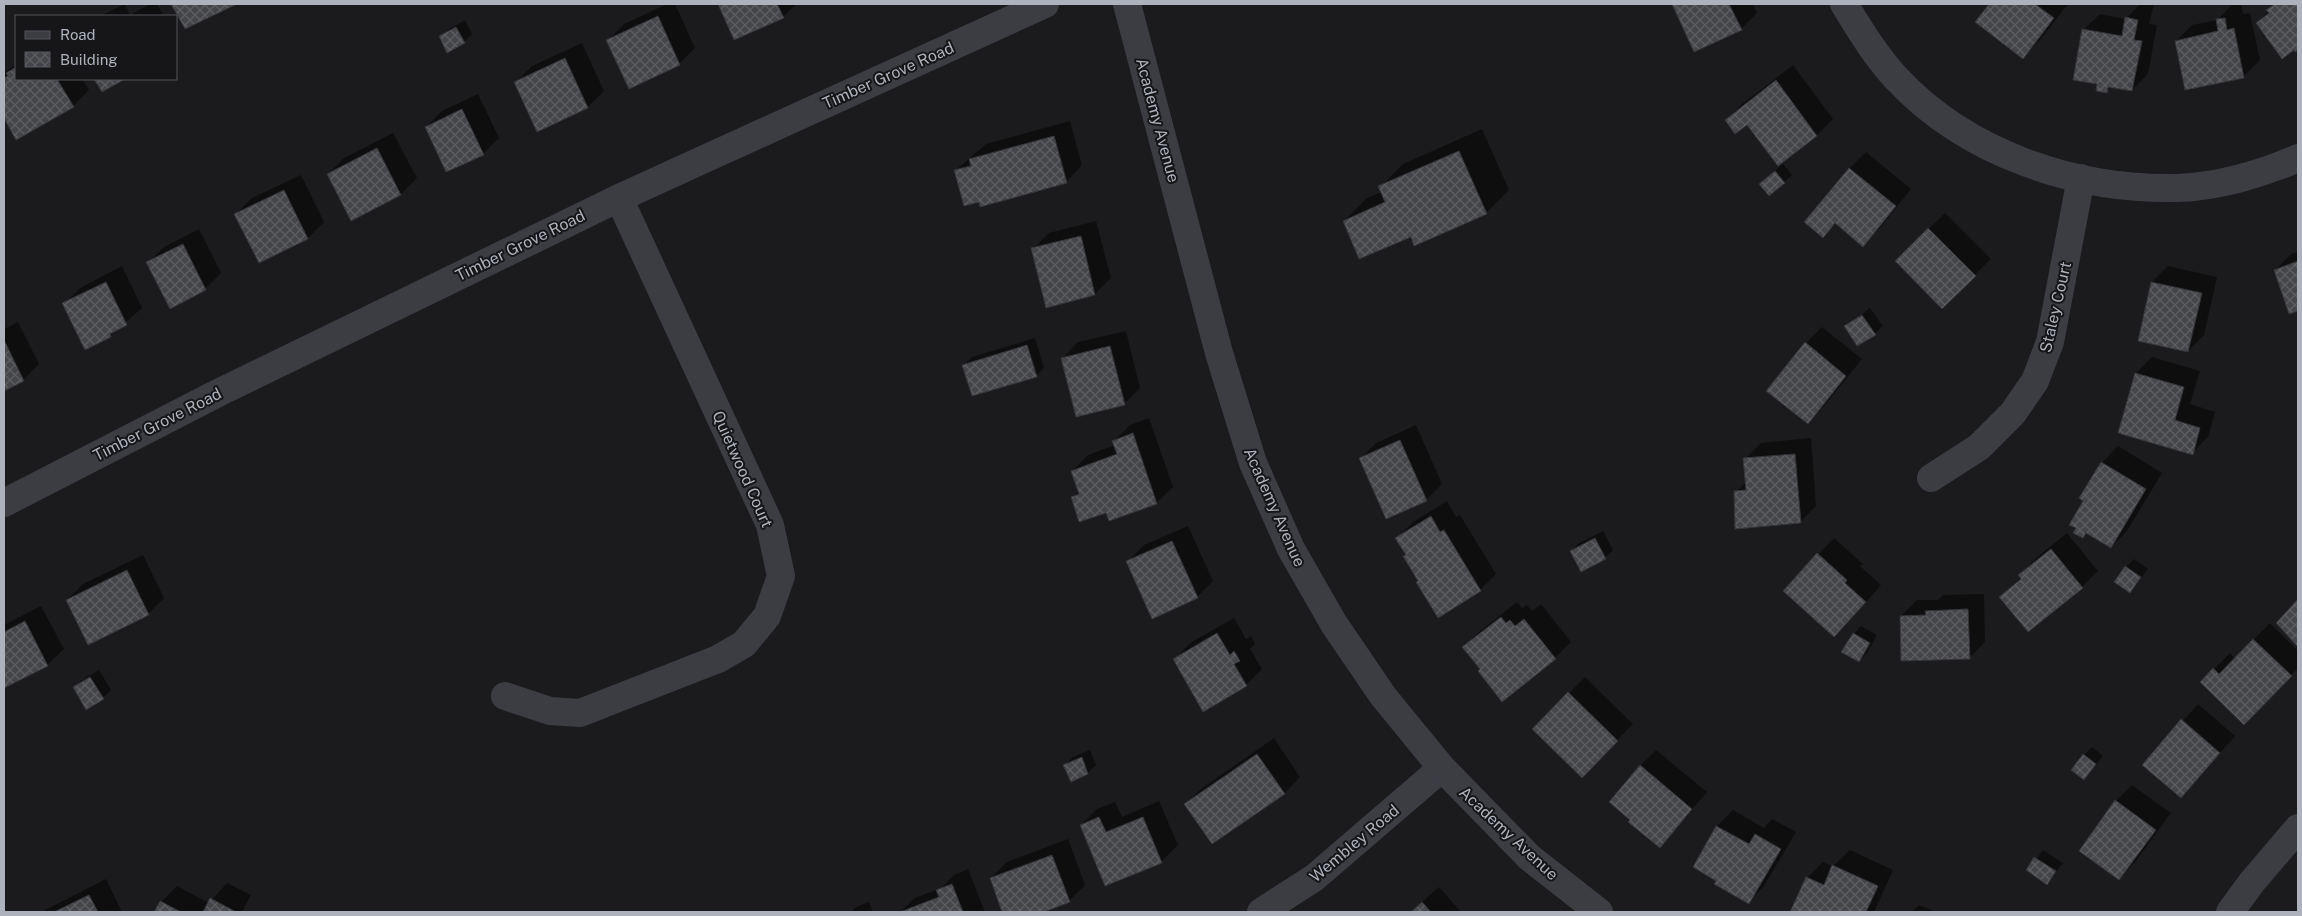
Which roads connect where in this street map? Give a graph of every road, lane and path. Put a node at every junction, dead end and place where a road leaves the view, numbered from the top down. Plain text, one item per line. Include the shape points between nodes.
1 (1045, 4) edge
2 (1127, 4) edge
3 (1844, 4) edge
4 (2298, 158) edge
5 (2081, 178) junction
6 (618, 198) junction
7 (1930, 478) dead end
8 (4, 503) edge
9 (505, 696) dead end
10 (1442, 768) junction
11 (2298, 828) edge
12 (1261, 912) edge
13 (1599, 912) edge
14 (2230, 912) edge

1 - 6 street, Timber Grove Road
2 - 10 street, Academy Avenue via 1218,353 1253,463 1292,550 1334,624 1383,696
3 - 5 street via 1868,44 1897,79 1943,118 1972,138 2021,162
4 - 5 street via 2216,183 2179,188 2130,187
5 - 7 street, Staley Court via 2050,342 2035,381 2013,413 1979,447
6 - 8 street, Timber Grove Road via 220,392
6 - 9 street, Quietwood Court via 770,525 781,576 767,616 744,644 718,659 580,713 550,711
10 - 12 street, Wembley Road via 1314,878
10 - 13 street, Academy Avenue via 1529,857
11 - 14 street

